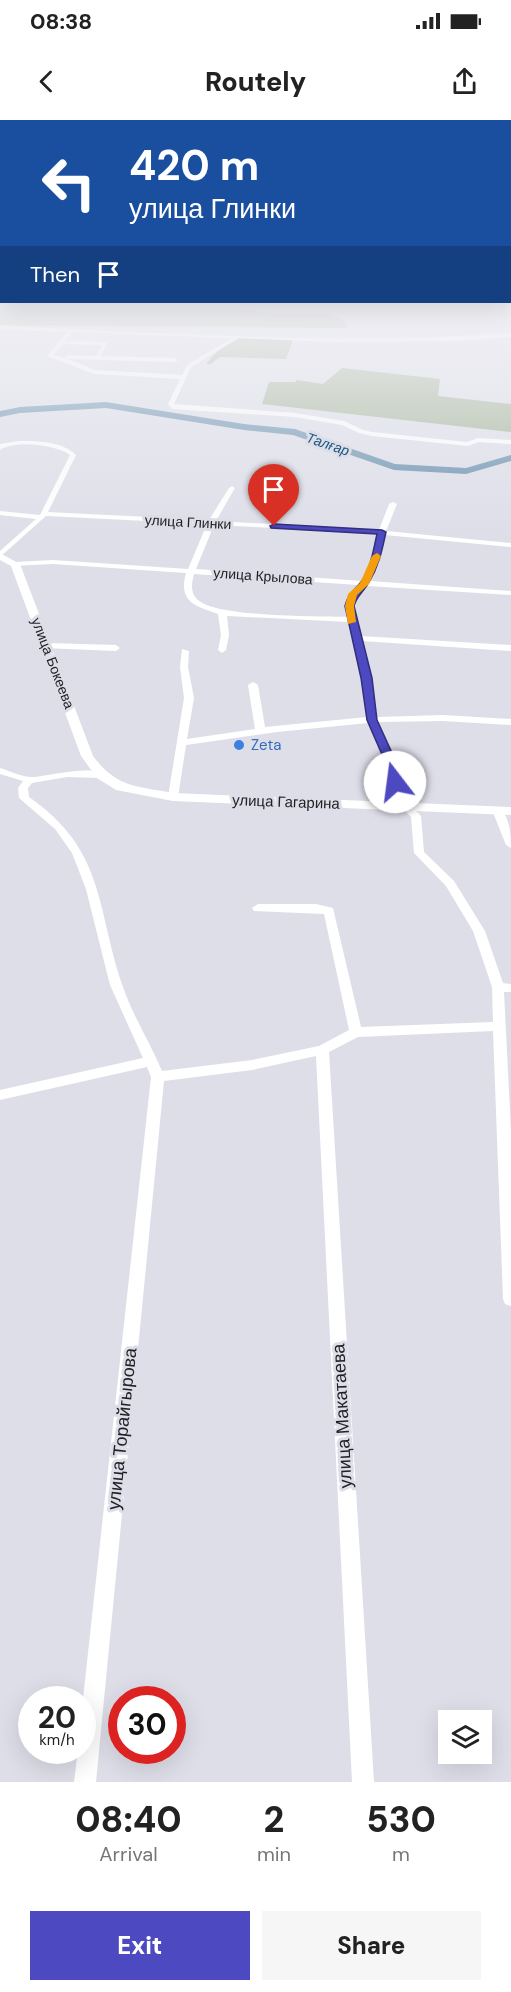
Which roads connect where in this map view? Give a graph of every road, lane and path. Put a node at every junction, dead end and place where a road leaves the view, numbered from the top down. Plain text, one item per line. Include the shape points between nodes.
1 (180, 384) edge
2 (511, 442) edge
3 (0, 448) edge
4 (232, 488) dead end
5 (393, 504) dead end
6 (0, 513) edge
7 (43, 516) junction
8 (211, 524) junction
9 (382, 532) junction
10 (511, 545) edge
11 (0, 556) edge
12 (15, 564) junction
13 (191, 571) junction
14 (364, 584) junction
15 (511, 593) edge
16 (222, 613) junction
17 (351, 620) junction
18 (356, 638) junction
19 (46, 646) junction
20 (116, 648) dead end
21 (511, 648) edge
22 (222, 650) dead end
23 (185, 651) dead end
24 (253, 685) dead end
25 (372, 720) junction
26 (511, 722) edge
27 (260, 729) junction
28 (184, 742) junction
29 (0, 771) edge
30 (101, 775) junction
31 (29, 780) junction
32 (173, 797) junction
33 (406, 806) junction
34 (432, 807) junction
35 (497, 810) junction
36 (511, 811) edge
37 (416, 816) junction
38 (511, 845) edge
39 (258, 908) dead end
40 (505, 988) edge
41 (500, 1026) junction
42 (356, 1032) junction
43 (322, 1050) junction
44 (155, 1069) junction
45 (0, 1095) edge
46 (508, 1154) edge
47 (511, 1299) edge
48 (85, 1782) edge
49 (363, 1782) edge

1 - 2 street via 171,404 180,408 295,415 344,423 361,432 468,444 478,440
3 - 7 street via 7,444 57,447 74,455
4 - 8 street
5 - 9 street
6 - 7 street, улица Глинки
7 - 8 street, улица Глинки
7 - 11 street
8 - 9 street, улица Глинки
8 - 13 street
9 - 10 street, улица Глинки
9 - 14 street via 375,563
11 - 12 main road
12 - 13 street, улица Крылова via 52,562
12 - 19 main road, улица Бокеева
13 - 14 street, улица Крылова
13 - 16 street via 187,585 191,598
14 - 15 street, улица Крылова
14 - 17 street via 353,594 349,606
16 - 17 street
16 - 22 street
17 - 18 street
18 - 21 street
18 - 25 street
19 - 20 street
19 - 30 main road, улица Бокеева via 87,756
23 - 28 street via 189,698
24 - 27 street
25 - 26 street
25 - 27 street
25 - 33 street via 393,766 397,798
27 - 28 street
28 - 32 street
29 - 31 street
30 - 31 street via 67,774
30 - 32 main road, улица Гагарина via 121,787
31 - 44 street via 23,789 24,798 54,823 77,853 117,986
32 - 33 main road, улица Гагарина
33 - 34 main road, улица Гагарина
33 - 37 street
34 - 35 main road, улица Гагарина
34 - 37 street
35 - 36 main road, улица Гагарина
35 - 38 street
37 - 40 street via 419,853 450,884 479,931
39 - 42 street via 328,911
40 - 41 street
41 - 42 street
41 - 46 street
42 - 43 street
43 - 44 street via 252,1065
43 - 49 street, улица Макатаева
44 - 45 street
44 - 48 street, улица Торайгырова
46 - 47 street

